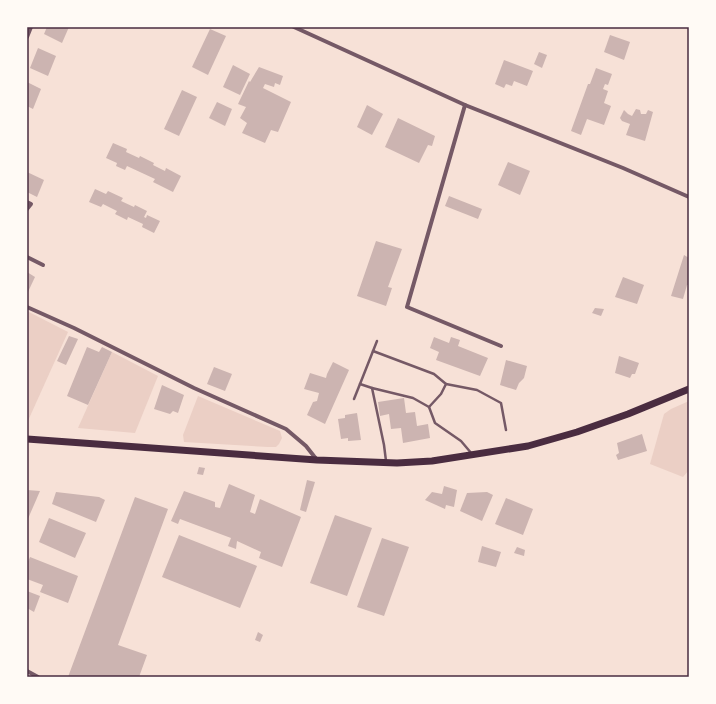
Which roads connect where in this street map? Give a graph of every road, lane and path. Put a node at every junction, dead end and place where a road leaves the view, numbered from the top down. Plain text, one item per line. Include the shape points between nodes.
1 (31, 27) edge
2 (294, 27) edge
3 (27, 37) edge
4 (465, 105) junction
5 (689, 197) edge
6 (27, 202) edge
7 (27, 208) edge
8 (27, 257) edge
9 (43, 264) dead end
10 (27, 307) edge
11 (377, 341) dead end
12 (501, 346) dead end
13 (373, 351) junction
14 (360, 384) junction
15 (446, 384) junction
16 (372, 388) junction
17 (689, 389) edge
18 (354, 399) dead end
19 (429, 406) junction
20 (506, 430) dead end
21 (27, 439) edge
22 (474, 455) junction
23 (317, 460) junction
24 (386, 462) junction
25 (27, 672) edge
26 (38, 677) edge

1 - 3 street
2 - 4 street
4 - 5 street
4 - 12 street via 407,307
6 - 7 street via 31,204
8 - 9 street
10 - 23 street via 206,394 286,429 306,446
11 - 13 lane
13 - 14 lane
13 - 15 lane via 434,374
14 - 16 lane
14 - 18 lane
15 - 19 lane via 441,394
15 - 20 lane via 477,390 501,403
16 - 19 lane via 406,396
16 - 24 lane
17 - 22 main road via 577,432 528,446
19 - 22 lane via 435,423 461,441
21 - 23 main road
22 - 24 main road via 432,461
23 - 24 main road
25 - 26 street

